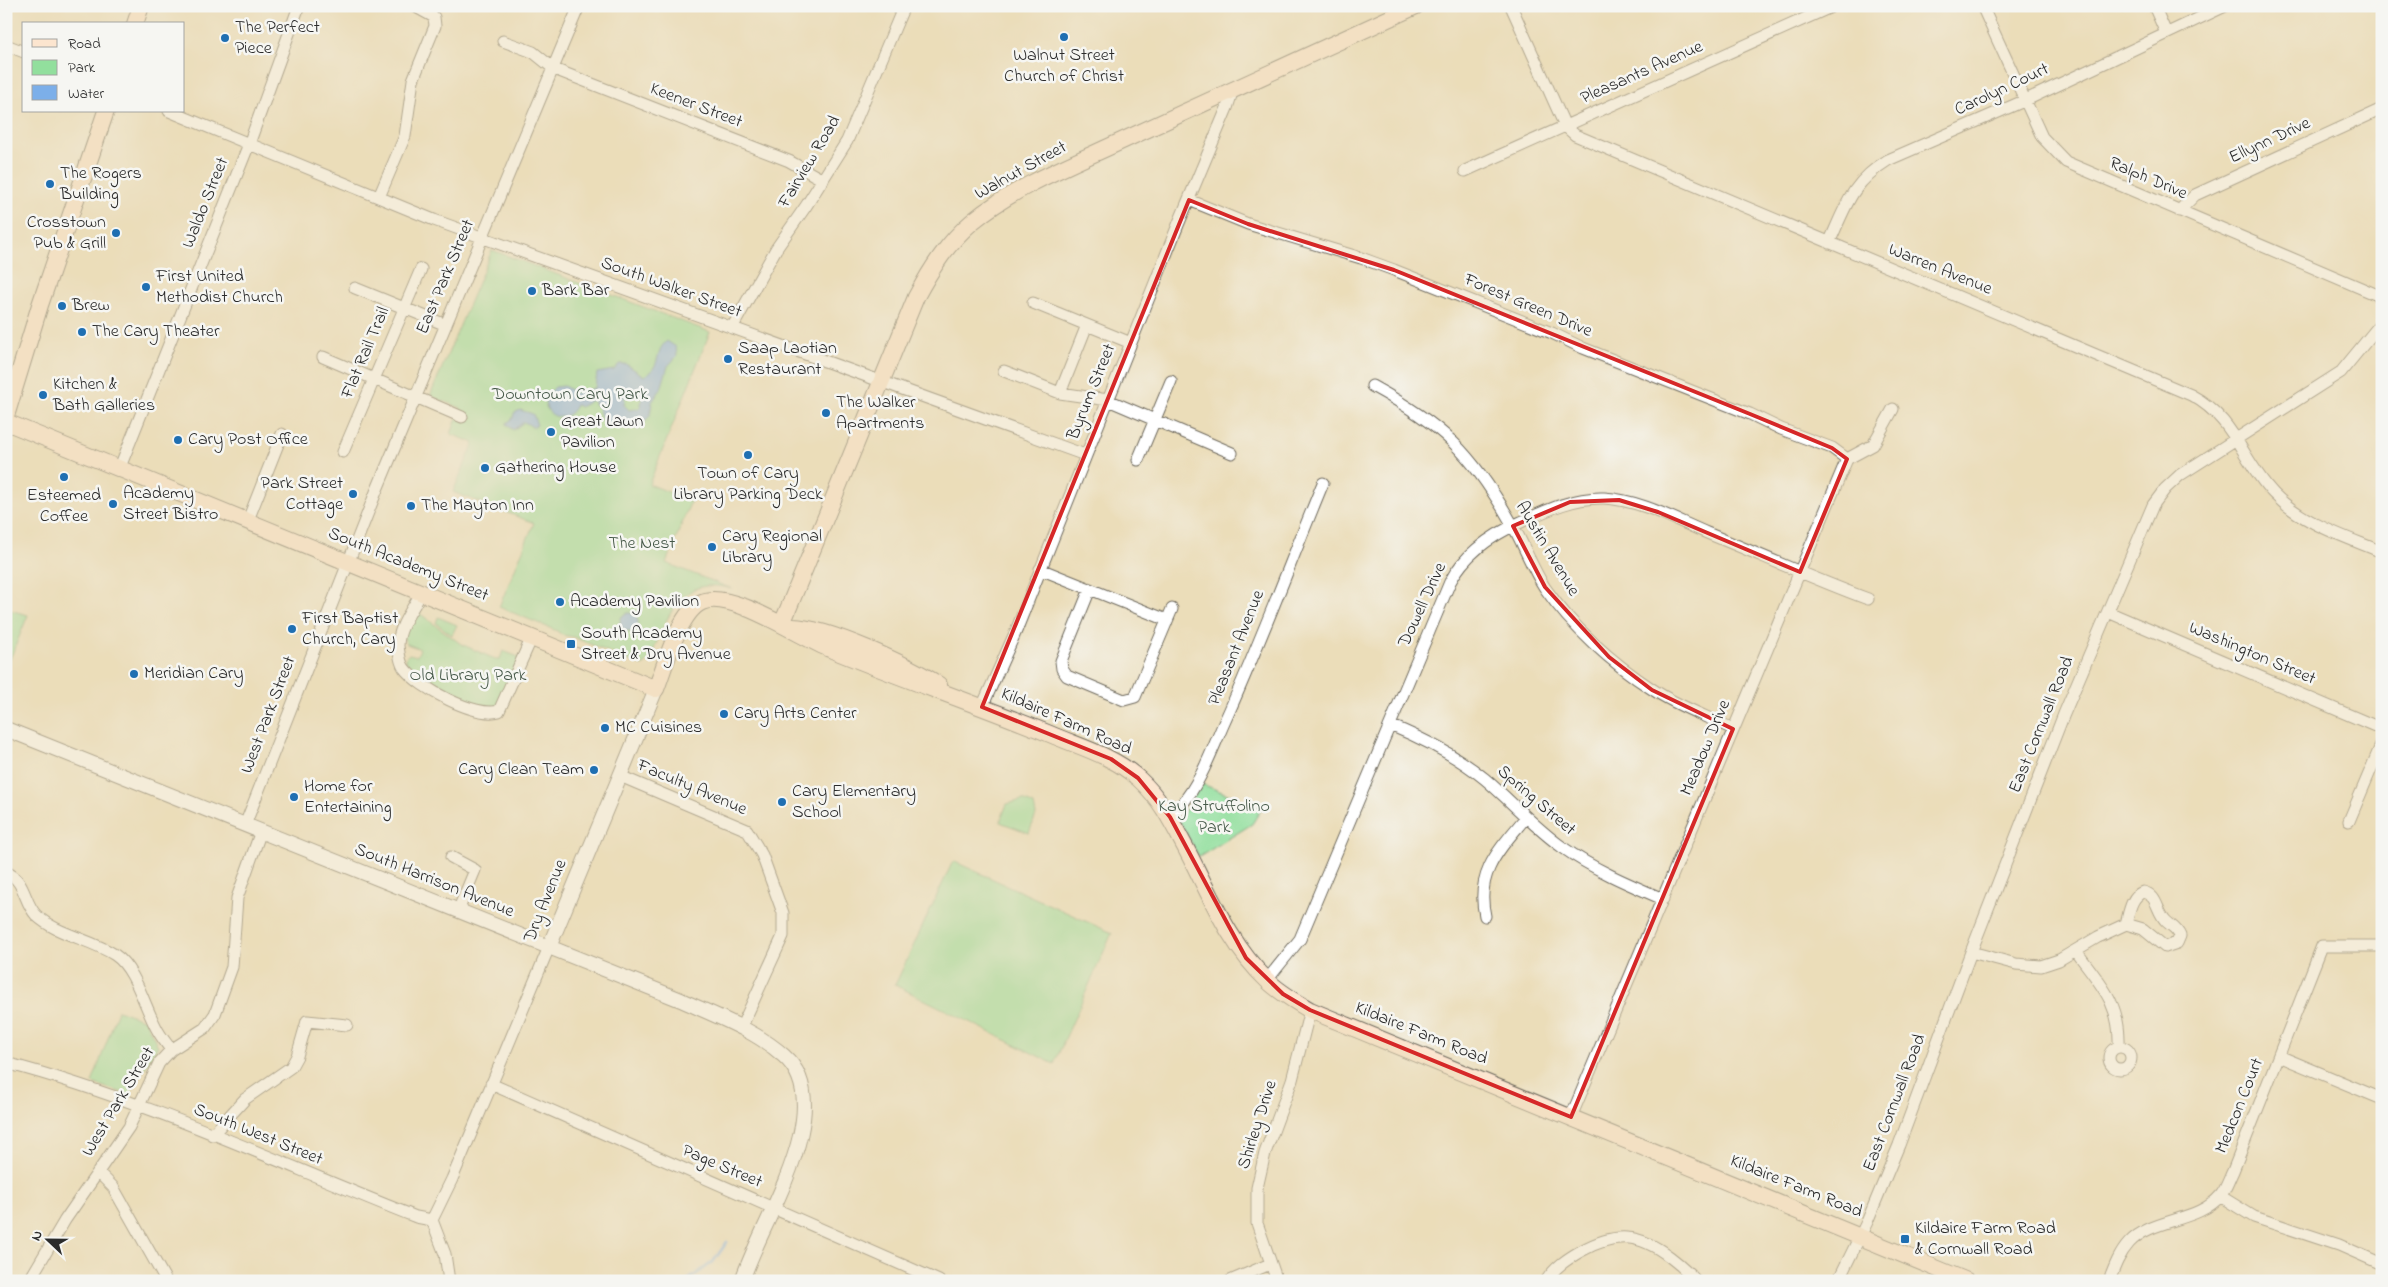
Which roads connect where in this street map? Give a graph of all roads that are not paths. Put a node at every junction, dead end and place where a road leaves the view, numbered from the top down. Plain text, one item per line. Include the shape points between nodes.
1 (141, 6) edge
2 (299, 6) edge
3 (414, 6) edge
4 (580, 6) edge
5 (904, 6) edge
6 (1416, 6) edge
7 (1511, 6) edge
8 (1833, 6) edge
9 (1982, 6) edge
10 (2154, 6) edge
11 (2225, 6) edge
12 (136, 22) edge
13 (2166, 33) junction
14 (503, 41) dead end
15 (6, 45) edge
16 (22, 51) edge
17 (554, 70) junction
18 (1233, 89) junction
19 (2026, 100) junction
20 (2382, 109) edge
21 (106, 112) edge
22 (172, 112) edge
23 (1565, 126) junction
24 (249, 144) junction
25 (1465, 171) dead end
26 (823, 180) junction
27 (379, 197) junction
28 (1189, 200) junction
29 (2178, 212) junction
30 (482, 238) junction
31 (1830, 243) junction
32 (421, 269) dead end
33 (355, 288) dead end
34 (2382, 296) edge
35 (1033, 303) dead end
36 (404, 308) junction
37 (2382, 322) edge
38 (446, 325) junction
39 (1087, 325) junction
40 (732, 328) junction
41 (1131, 343) junction
42 (323, 357) dead end
43 (1004, 370) dead end
44 (374, 380) junction
45 (881, 380) junction
46 (1171, 381) dead end
47 (1372, 386) dead end
48 (1060, 393) junction
49 (415, 398) junction
50 (1108, 400) junction
51 (1893, 409) dead end
52 (6, 416) edge
53 (462, 416) dead end
54 (1155, 420) junction
55 (6, 422) edge
56 (282, 434) dead end
57 (2235, 438) junction
58 (343, 452) dead end
59 (1232, 453) dead end
60 (1085, 455) junction
61 (1847, 459) junction
62 (1138, 460) dead end
63 (120, 467) junction
64 (1322, 483) dead end
65 (248, 520) junction
66 (1513, 526) junction
67 (2382, 552) edge
68 (348, 563) junction
69 (1040, 569) junction
70 (1800, 572) junction
71 (1090, 589) junction
72 (421, 593) junction
73 (1868, 599) dead end
74 (702, 602) joint
75 (1172, 609) dead end
76 (2108, 612) junction
77 (1167, 620) junction
78 (784, 625) junction
79 (532, 637) junction
80 (656, 689) junction
81 (982, 707) junction
82 (1390, 725) junction
83 (6, 729) edge
84 (1734, 729) junction
85 (2382, 729) edge
86 (2382, 743) edge
87 (620, 776) junction
88 (1170, 817) junction
89 (1526, 817) junction
90 (2349, 821) dead end
91 (245, 825) junction
92 (261, 831) junction
93 (451, 857) dead end
94 (6, 872) edge
95 (1662, 899) junction
96 (458, 911) junction
97 (1485, 916) dead end
98 (2126, 924) junction
99 (2382, 946) edge
100 (549, 947) junction
101 (2076, 951) junction
102 (1972, 952) junction
103 (1267, 980) junction
104 (1310, 1010) junction
105 (347, 1025) dead end
106 (742, 1028) junction
107 (2119, 1047) dead end
108 (171, 1050) junction
109 (2279, 1056) junction
110 (6, 1063) edge
111 (491, 1084) junction
112 (2382, 1099) edge
113 (139, 1106) junction
114 (1571, 1117) junction
115 (212, 1135) junction
116 (98, 1172) junction
117 (2220, 1196) junction
118 (772, 1208) junction
119 (432, 1220) junction
120 (1860, 1235) junction
121 (1270, 1264) junction
122 (2382, 1264) edge
123 (450, 1280) edge
124 (29, 1281) edge
125 (166, 1281) edge
126 (742, 1281) edge
127 (939, 1281) edge
128 (1230, 1281) edge
129 (1277, 1281) edge
130 (1546, 1281) edge
131 (1696, 1281) edge
132 (1838, 1281) edge
133 (1967, 1281) edge
134 (2109, 1281) edge

1 - 12 main road
2 - 24 street, Waldo Street
3 - 27 street via 434,16 435,26 413,80 405,136
4 - 17 street, East Park Street
5 - 26 street, Fairview Road via 847,141
6 - 18 main road, Walnut Street
7 - 23 street
8 - 23 street, Pleasants Avenue
9 - 19 street, Ralph Drive
10 - 13 street
11 - 13 street, Carolyn Court
13 - 19 street, Carolyn Court
14 - 17 street, Keener Street via 533,52
15 - 16 street
17 - 26 street, Keener Street via 789,161
17 - 30 street, East Park Street
18 - 28 street, Byrum Street
18 - 45 main road, Walnut Street via 1038,181 973,222 961,232 929,274
19 - 29 street, Ralph Drive via 2042,136 2066,162
19 - 31 street, Carolyn Court via 1875,168 1850,196
20 - 29 street, Ellynn Drive via 2195,195
21 - 52 main road
22 - 24 street, South Walker Street
23 - 25 street, Pleasants Avenue
23 - 31 street, Warren Avenue via 1584,140
24 - 27 street, South Walker Street
24 - 63 street, Waldo Street
26 - 40 street, Fairview Road via 773,253
27 - 30 street, South Walker Street
28 - 41 street, Byrum Street
28 - 61 street, Forest Green Drive via 1248,224 1394,270 1832,448
29 - 34 street, Ralph Drive
30 - 38 street, East Park Street
30 - 40 street, South Walker Street
31 - 57 street, Warren Avenue via 2191,395 2212,408
32 - 36 street, Flat Rail Trail
33 - 36 street
35 - 39 street
36 - 38 street
36 - 44 street, Flat Rail Trail
37 - 57 street, East Cornwall Road via 2341,372
38 - 49 street, East Park Street
39 - 41 street
39 - 48 street
40 - 45 street, South Walker Street
41 - 50 street, Byrum Street
42 - 44 street
43 - 48 street
44 - 49 street
44 - 58 street, Flat Rail Trail
45 - 60 street, South Walker Street
45 - 78 main road, Walnut Street
46 - 54 street
47 - 66 street, Austin Avenue via 1429,420 1463,450 1486,480
48 - 50 street
49 - 53 street
49 - 68 street, East Park Street
50 - 54 street
50 - 60 street, Byrum Street
51 - 61 street via 1874,445
54 - 59 street
54 - 62 street
55 - 63 main road, South Academy Street
56 - 65 street
57 - 67 street, Warren Avenue via 2265,484 2292,510 2318,526
57 - 76 street, East Cornwall Road via 2180,475 2158,498 2148,514
60 - 69 street, Byrum Street
61 - 70 street, Meadow Drive
63 - 65 main road, South Academy Street
64 - 88 street, Pleasant Avenue via 1254,657 1202,775 1188,799
65 - 68 main road, South Academy Street
66 - 70 street, Dowell Drive via 1570,502 1590,498 1619,500 1658,512
66 - 82 street, Dowell Drive via 1482,544 1455,572
66 - 84 street, Austin Avenue via 1545,587 1567,615 1609,657 1652,690
68 - 72 main road, South Academy Street
68 - 91 street, West Park Street
69 - 71 street
69 - 81 street, Byrum Street
70 - 73 street, Dowell Drive
70 - 84 street, Meadow Drive
71 - 77 street
71 - 77 street via 1061,661 1062,669 1067,676 1124,700 1135,697
72 - 79 main road, South Academy Street
72 - 79 street via 402,628 399,650 402,664 445,699 491,714 499,711
74 - 78 main road, Kildaire Farm Road via 724,599
74 - 80 main road, Dry Avenue via 684,620
75 - 77 street
76 - 85 street, Washington Street
76 - 102 street, East Cornwall Road
78 - 81 main road, Kildaire Farm Road via 824,647
79 - 80 main road, South Academy Street
80 - 87 street, Dry Avenue
81 - 88 main road, Kildaire Farm Road via 1111,759 1150,789
82 - 89 street, Spring Street via 1429,741 1464,763
82 - 103 street, Dowell Drive via 1300,939
83 - 91 street, South Harrison Avenue
84 - 95 street, Meadow Drive
86 - 90 street
87 - 100 street, Dry Avenue
87 - 106 street, Faculty Avenue via 747,830 762,855 783,913 783,936
88 - 103 main road, Kildaire Farm Road via 1230,933 1246,958
89 - 95 street, Spring Street via 1592,866
89 - 97 street via 1488,869 1483,884
91 - 92 street, South Harrison Avenue
92 - 96 street, South Harrison Avenue
92 - 108 street, West Park Street via 236,904 234,959 221,1001 205,1028
93 - 96 street via 475,870
94 - 108 street via 17,878 37,916 116,956 129,970 158,1031
95 - 114 street, Meadow Drive
96 - 100 street, South Harrison Avenue
98 - 98 street via 2137,896 2146,892 2180,936 2177,943 2165,947 2143,929
98 - 101 street
99 - 109 street, Medcon Court via 2322,946
100 - 106 street, South Harrison Avenue
100 - 111 street, Dry Avenue
101 - 102 street via 2035,967
101 - 107 street via 2114,1007 2119,1021
102 - 120 street, East Cornwall Road via 1916,1103
103 - 104 main road, Kildaire Farm Road
104 - 114 main road, Kildaire Farm Road
104 - 121 street, Shirley Drive via 1292,1080 1265,1153 1257,1188 1257,1223
105 - 115 street via 307,1021 291,1067 245,1099
106 - 118 street, South Harrison Avenue via 784,1056 796,1071 804,1093 801,1135
108 - 113 street, West Park Street via 152,1074
109 - 112 street
109 - 117 street, Medcon Court
110 - 113 street, South West Street
111 - 118 street, Page Street
111 - 119 street, Dry Avenue
113 - 115 street, South West Street
113 - 116 street, West Park Street via 129,1127
114 - 120 main road, Kildaire Farm Road
115 - 119 street, South West Street via 416,1217
116 - 124 street, West Park Street
116 - 125 street via 113,1187
117 - 122 street via 2254,1217 2339,1245
117 - 134 street, Medcon Court via 2197,1211 2149,1228 2139,1235 2122,1253
118 - 126 street, South Harrison Avenue
118 - 127 street, Page Street
119 - 123 street via 445,1254
120 - 132 street, East Cornwall Road
120 - 133 main road, Kildaire Farm Road
121 - 128 street
121 - 129 street, Shirley Drive
130 - 131 street via 1566,1260 1590,1246 1613,1238 1632,1237 1662,1250

